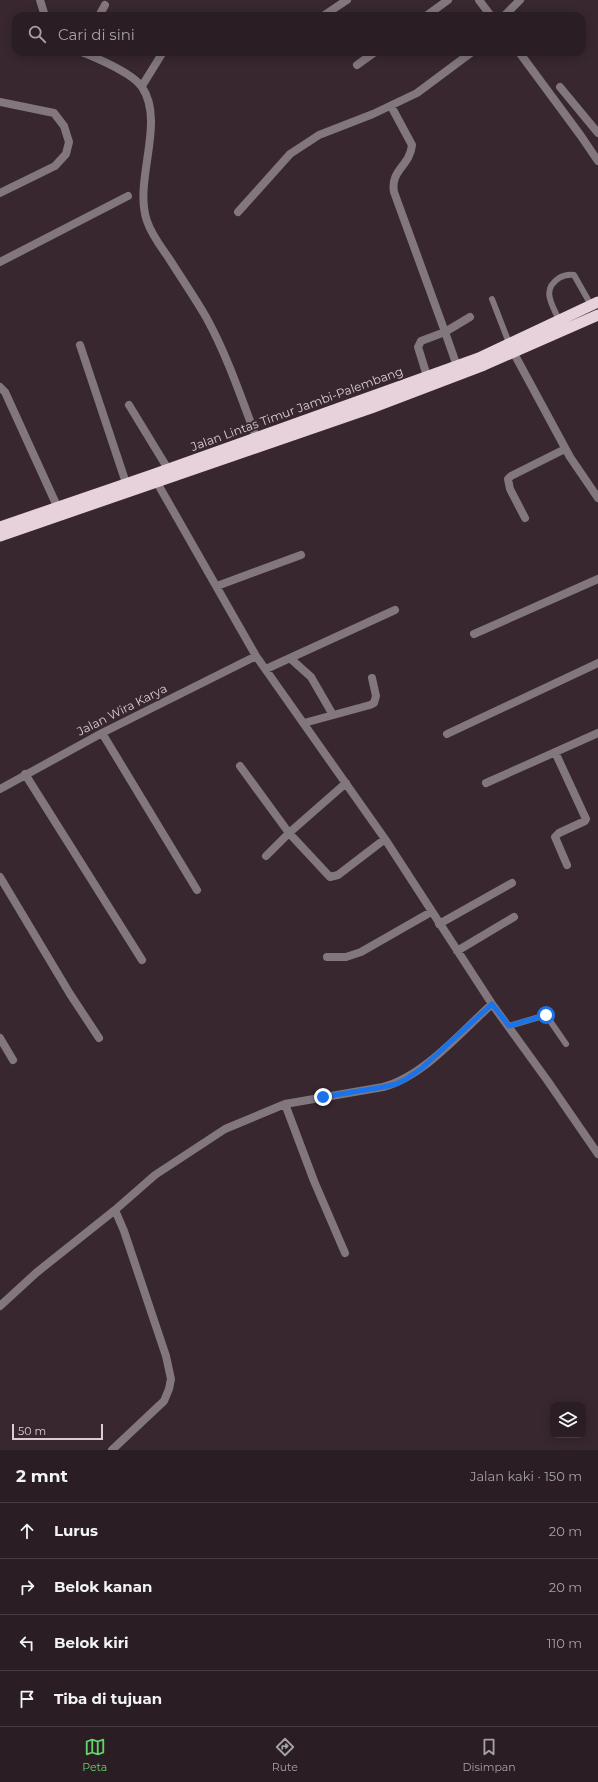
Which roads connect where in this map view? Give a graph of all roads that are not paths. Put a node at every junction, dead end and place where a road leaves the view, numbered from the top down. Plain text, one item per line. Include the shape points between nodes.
1 (40, 0) edge
2 (347, 0) edge
3 (448, 0) edge
4 (479, 0) edge
5 (520, 0) edge
6 (105, 5) dead end
7 (44, 12) edge
8 (101, 12) edge
9 (329, 12) edge
10 (432, 12) edge
11 (488, 12) edge
12 (508, 12) edge
13 (91, 56) edge
14 (161, 56) edge
15 (369, 56) edge
16 (467, 56) edge
17 (522, 56) edge
18 (356, 65) dead end
19 (142, 86) junction
20 (560, 87) dead end
21 (0, 102) edge
22 (392, 106) junction
23 (598, 133) edge
24 (598, 161) edge
25 (0, 193) edge
26 (128, 196) dead end
27 (238, 212) dead end
28 (0, 262) edge
29 (492, 299) dead end
30 (595, 303) edge
31 (598, 315) edge
32 (470, 317) dead end
33 (559, 320) junction
34 (445, 332) junction
35 (80, 345) dead end
36 (511, 348) junction
37 (457, 366) junction
38 (427, 376) junction
39 (0, 386) edge
40 (129, 404) dead end
41 (256, 437) junction
42 (565, 449) junction
43 (168, 469) junction
44 (154, 478) junction
45 (126, 483) junction
46 (598, 498) edge
47 (57, 506) junction
48 (525, 518) dead end
49 (0, 527) edge
50 (0, 536) edge
51 (301, 555) dead end
52 (598, 579) edge
53 (216, 586) junction
54 (395, 610) dead end
55 (474, 634) dead end
56 (256, 656) junction
57 (291, 659) junction
58 (598, 663) edge
59 (266, 669) junction
60 (372, 678) dead end
61 (333, 715) junction
62 (304, 723) junction
63 (102, 733) junction
64 (598, 733) edge
65 (447, 734) dead end
66 (555, 752) junction
67 (240, 766) dead end
68 (26, 774) junction
69 (346, 783) junction
70 (486, 783) dead end
71 (0, 789) edge
72 (289, 833) junction
73 (385, 838) junction
74 (266, 856) dead end
75 (567, 865) dead end
76 (0, 877) edge
77 (512, 883) dead end
78 (197, 890) dead end
79 (431, 912) junction
80 (514, 917) dead end
81 (439, 924) junction
82 (457, 951) junction
83 (328, 957) dead end
84 (142, 960) dead end
85 (492, 1004) junction
86 (509, 1026) junction
87 (0, 1038) edge
88 (99, 1038) dead end
89 (566, 1044) dead end
90 (13, 1060) dead end
91 (285, 1104) junction
92 (598, 1154) edge
93 (115, 1210) junction
94 (345, 1253) dead end
95 (0, 1306) edge
96 (112, 1450) edge

1 - 7 street
2 - 9 street
3 - 10 street
4 - 11 street
5 - 12 street
6 - 8 street
13 - 19 street via 108,63
14 - 19 street
15 - 18 street
16 - 22 street via 417,93
17 - 24 street
19 - 41 street via 150,106 151,127 144,190 147,220 156,239 206,317 234,378
20 - 23 street
21 - 25 street via 54,113 64,126 69,142 66,154 55,166
22 - 27 street via 319,135 290,154
22 - 34 street via 412,145 408,158 395,175 392,183 394,192
26 - 28 street
29 - 36 lane
30 - 33 highway, Jalan Lintas Timur Jambi-Palembang
30 - 33 lane via 574,275 563,275 552,282 549,288 550,298
31 - 36 highway, Jalan Lintas Timur Jambi-Palembang
32 - 34 street
33 - 36 highway, Jalan Lintas Timur Jambi-Palembang
34 - 37 street
34 - 38 street via 419,343
35 - 45 street
36 - 37 highway, Jalan Lintas Timur Jambi-Palembang
36 - 42 street
36 - 44 highway, Jalan Lintas Timur Jambi-Palembang via 484,365 371,408
37 - 38 highway, Jalan Lintas Timur Jambi-Palembang
38 - 41 highway, Jalan Lintas Timur Jambi-Palembang
39 - 47 street
40 - 43 street
41 - 43 highway, Jalan Lintas Timur Jambi-Palembang
42 - 46 street
42 - 48 street via 508,479 510,489
43 - 44 highway, Jalan Lintas Timur Jambi-Palembang
44 - 45 highway, Jalan Lintas Timur Jambi-Palembang
44 - 50 highway, Jalan Lintas Timur Jambi-Palembang
44 - 53 street
45 - 47 highway, Jalan Lintas Timur Jambi-Palembang
47 - 49 highway, Jalan Lintas Timur Jambi-Palembang
51 - 53 street
52 - 55 street
53 - 56 street
54 - 57 street
56 - 59 street
56 - 63 street, Jalan Wira Karya
57 - 59 street
57 - 61 street via 311,677
58 - 65 street
59 - 62 street
60 - 61 street via 376,696 374,703
61 - 62 street
62 - 69 street
63 - 68 street, Jalan Wira Karya
63 - 78 street
64 - 66 street
66 - 70 street
66 - 75 street via 586,819 555,837
67 - 72 street
68 - 71 street, Jalan Wira Karya
68 - 84 street
69 - 72 street
69 - 73 street
72 - 73 street via 326,874 334,877
72 - 74 street
73 - 79 street
76 - 88 street
77 - 81 street
79 - 81 street
79 - 83 street via 361,952 346,957
80 - 82 street
81 - 82 street
82 - 85 street
85 - 86 street
85 - 91 street via 422,1068 396,1084
86 - 89 lane via 546,1015
86 - 92 street
87 - 90 street
91 - 93 street via 225,1129 200,1144 155,1175
91 - 94 street
93 - 95 street via 36,1273
93 - 96 street via 166,1356 171,1379 170,1389 164,1401

